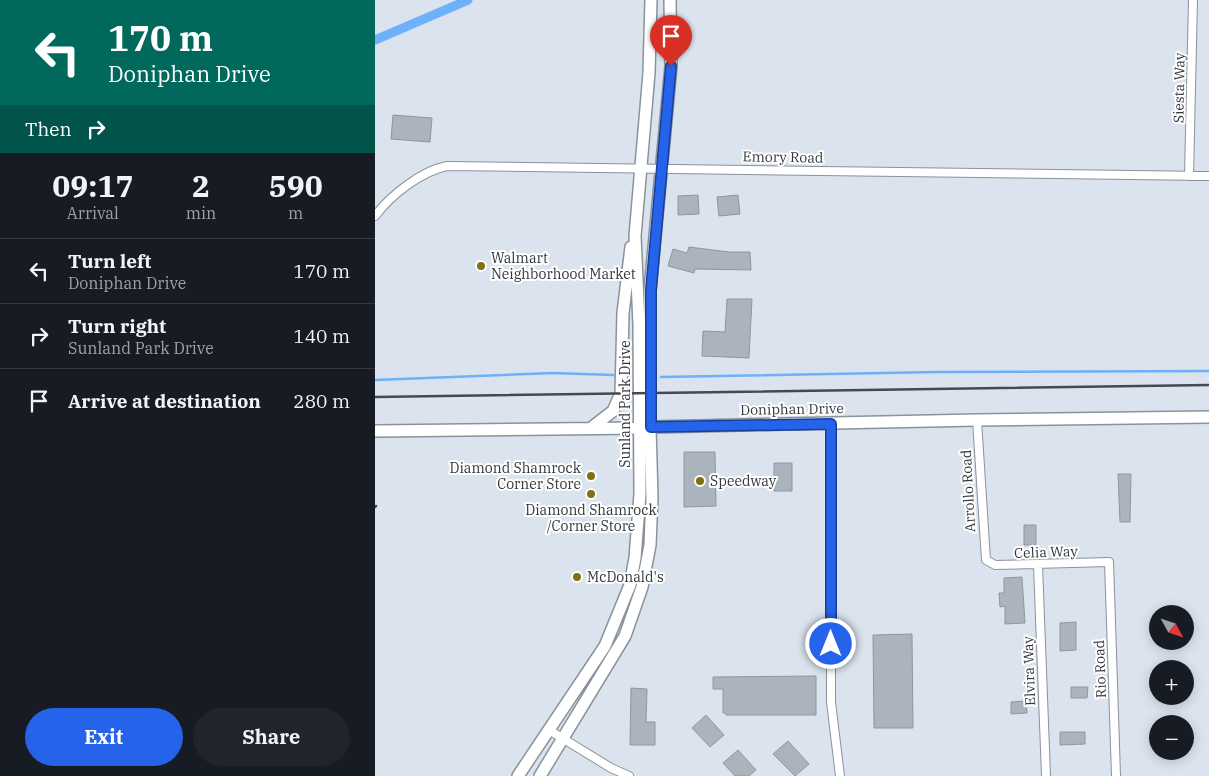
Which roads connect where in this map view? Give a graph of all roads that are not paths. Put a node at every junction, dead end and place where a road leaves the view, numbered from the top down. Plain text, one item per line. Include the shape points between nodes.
1 (651, 0) edge
2 (670, 0) edge
3 (1193, 0) edge
4 (641, 168) junction
5 (662, 169) junction
6 (1189, 176) junction
7 (1209, 176) edge
8 (375, 216) edge
9 (635, 236) junction
10 (1209, 417) edge
11 (977, 420) junction
12 (831, 424) junction
13 (591, 428) junction
14 (645, 428) junction
15 (375, 431) edge
16 (985, 560) joint
17 (1109, 562) joint
18 (1038, 565) junction
19 (549, 730) junction
20 (563, 740) junction
21 (518, 776) edge
22 (540, 776) edge
23 (629, 776) edge
24 (840, 776) edge
25 (1046, 776) edge
26 (1116, 776) edge

1 - 4 main road, Sunland Park Drive
2 - 5 main road, Sunland Park Drive via 671,66
3 - 6 street, Siesta Way
4 - 5 street, Emory Road
4 - 8 street, Emory Road via 447,166 433,170 390,197
4 - 9 main road, Sunland Park Drive
5 - 6 street, Emory Road
5 - 14 main road, Sunland Park Drive via 651,290
6 - 7 street, Emory Road
9 - 13 main road via 623,313 620,400 613,411
9 - 14 main road, Sunland Park Drive
10 - 11 main road, Doniphan Drive
11 - 12 main road, Doniphan Drive
11 - 16 street, Arrollo Road
12 - 14 main road, Doniphan Drive
12 - 24 street via 831,702
13 - 14 main road, Doniphan Drive
13 - 15 main road, Doniphan Drive
14 - 19 main road, Sunland Park Drive via 630,585 605,646
14 - 20 main road, Sunland Park Drive via 652,497 650,545 642,587 617,652
16 - 18 street, Celia Way via 995,565
17 - 18 street, Celia Way
17 - 26 street, Rio Road
18 - 25 street, Elvira Way
19 - 20 street
19 - 21 main road, Sunland Park Drive
20 - 22 main road, Sunland Park Drive
20 - 23 street

